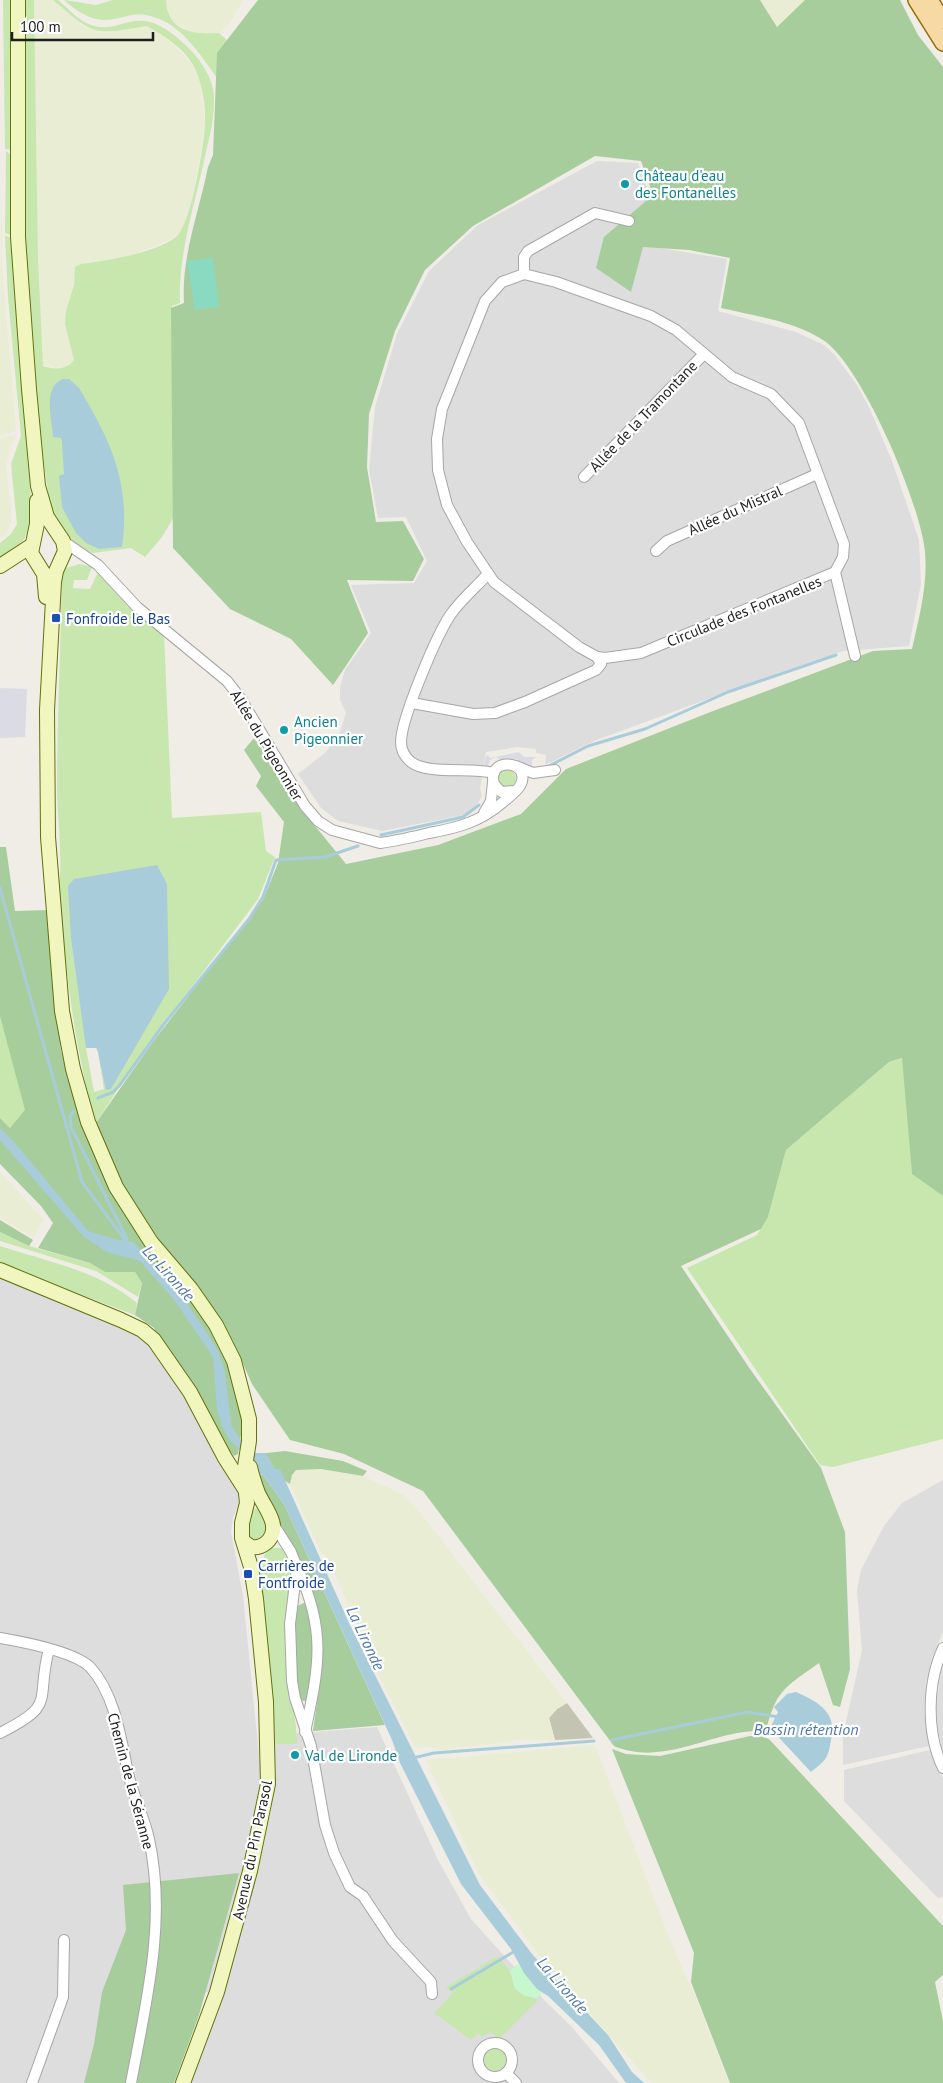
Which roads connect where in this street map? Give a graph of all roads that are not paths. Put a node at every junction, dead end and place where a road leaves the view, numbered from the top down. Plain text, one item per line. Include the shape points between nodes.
1 (18, 0) edge
2 (916, 0) edge
3 (930, 0) edge
4 (943, 21) edge
5 (943, 43) edge
6 (629, 221) dead end
7 (524, 274) junction
8 (703, 355) junction
9 (817, 474) junction
10 (584, 477) dead end
11 (38, 486) junction
12 (62, 540) junction
13 (32, 543) junction
14 (656, 551) dead end
15 (87, 558) junction
16 (61, 562) junction
17 (37, 563) junction
18 (0, 566) edge
19 (0, 572) edge
20 (835, 572) junction
21 (488, 575) junction
22 (49, 640) junction
23 (855, 656) dead end
24 (597, 657) junction
25 (412, 703) junction
26 (514, 766) junction
27 (493, 777) junction
28 (516, 790) junction
29 (480, 818) junction
30 (0, 1270) edge
31 (225, 1458) junction
32 (247, 1466) junction
33 (252, 1492) junction
34 (265, 1507) junction
35 (244, 1515) junction
36 (272, 1522) junction
37 (268, 1541) junction
38 (244, 1542) junction
39 (285, 1543) junction
40 (297, 1567) junction
41 (254, 1579) junction
42 (0, 1638) edge
43 (943, 1648) edge
44 (49, 1649) junction
45 (305, 1732) junction
46 (0, 1733) edge
47 (943, 1768) edge
48 (64, 1940) dead end
49 (432, 1994) dead end
50 (506, 2074) dead end
51 (32, 2083) edge
52 (131, 2083) edge
53 (182, 2083) edge
54 (516, 2083) edge

1 - 11 street via 18,237
2 - 5 main road
3 - 4 main road
6 - 7 street via 595,213 528,251 524,257
7 - 8 street, Circulade des Fontanelles via 651,316 676,330
7 - 21 street via 502,282 484,301 442,409 438,428 437,453 445,498 452,517
8 - 9 street, Circulade des Fontanelles via 732,377 771,394 780,402 799,423
8 - 10 street, Allée de la Tramontane
9 - 14 street, Allée du Mistral via 667,541
9 - 20 street, Circulade des Fontanelles via 844,544 843,557
11 - 12 street via 47,517
11 - 13 street via 37,524
12 - 13 street via 52,533 45,533
12 - 15 street, Allée du Pigeonnier
12 - 16 street via 66,551
13 - 17 street via 32,556
13 - 18 street
15 - 16 street
15 - 29 street, Allée du Pigeonnier via 98,565 137,607 227,681 305,806 324,826 380,843 456,828
16 - 17 street via 49,567
16 - 22 street via 54,582
17 - 19 street
17 - 22 street via 46,583
20 - 23 street
20 - 24 street, Circulade des Fontanelles via 641,653
21 - 24 street via 500,588
21 - 25 street via 457,606 441,630
22 - 32 street via 48,837 62,1011 79,1095 124,1202 151,1242 203,1306 226,1344 249,1419
24 - 25 street via 601,664 596,670 495,713 473,714
25 - 27 street via 401,743 408,760 424,767 477,770
26 - 27 street via 502,765
26 - 28 street via 522,776
26 - 28 street, Allée du Pigeonnier via 533,773 555,770
27 - 28 street via 501,792
27 - 29 street via 491,801
28 - 29 street, Allée du Pigeonnier
30 - 31 street via 122,1320 154,1340 190,1392
31 - 32 street
31 - 33 street
32 - 33 street
33 - 34 street
33 - 35 street
34 - 35 street via 253,1505
34 - 36 street
35 - 38 street
36 - 37 street
36 - 39 street
37 - 38 street via 254,1547
37 - 39 street
37 - 41 street, Avenue du Pin Parasol via 258,1559
38 - 41 street, Avenue du Pin Parasol
39 - 40 street
40 - 45 street via 290,1624 292,1681
40 - 45 street via 314,1609 318,1643 315,1693
41 - 53 street, Avenue du Pin Parasol via 266,1702 267,1791 250,1871 217,1992
42 - 44 street, Chemin de la Séranne
43 - 47 street via 936,1669 932,1707 935,1746
44 - 46 street via 42,1703 29,1718
44 - 52 street, Chemin de la Séranne via 89,1666 106,1694 117,1725 130,1786 149,1838 155,1885 156,1944
45 - 49 street via 311,1746 325,1824 350,1887 363,1896 394,1941 431,1982
48 - 51 street via 63,1997
50 - 54 street

